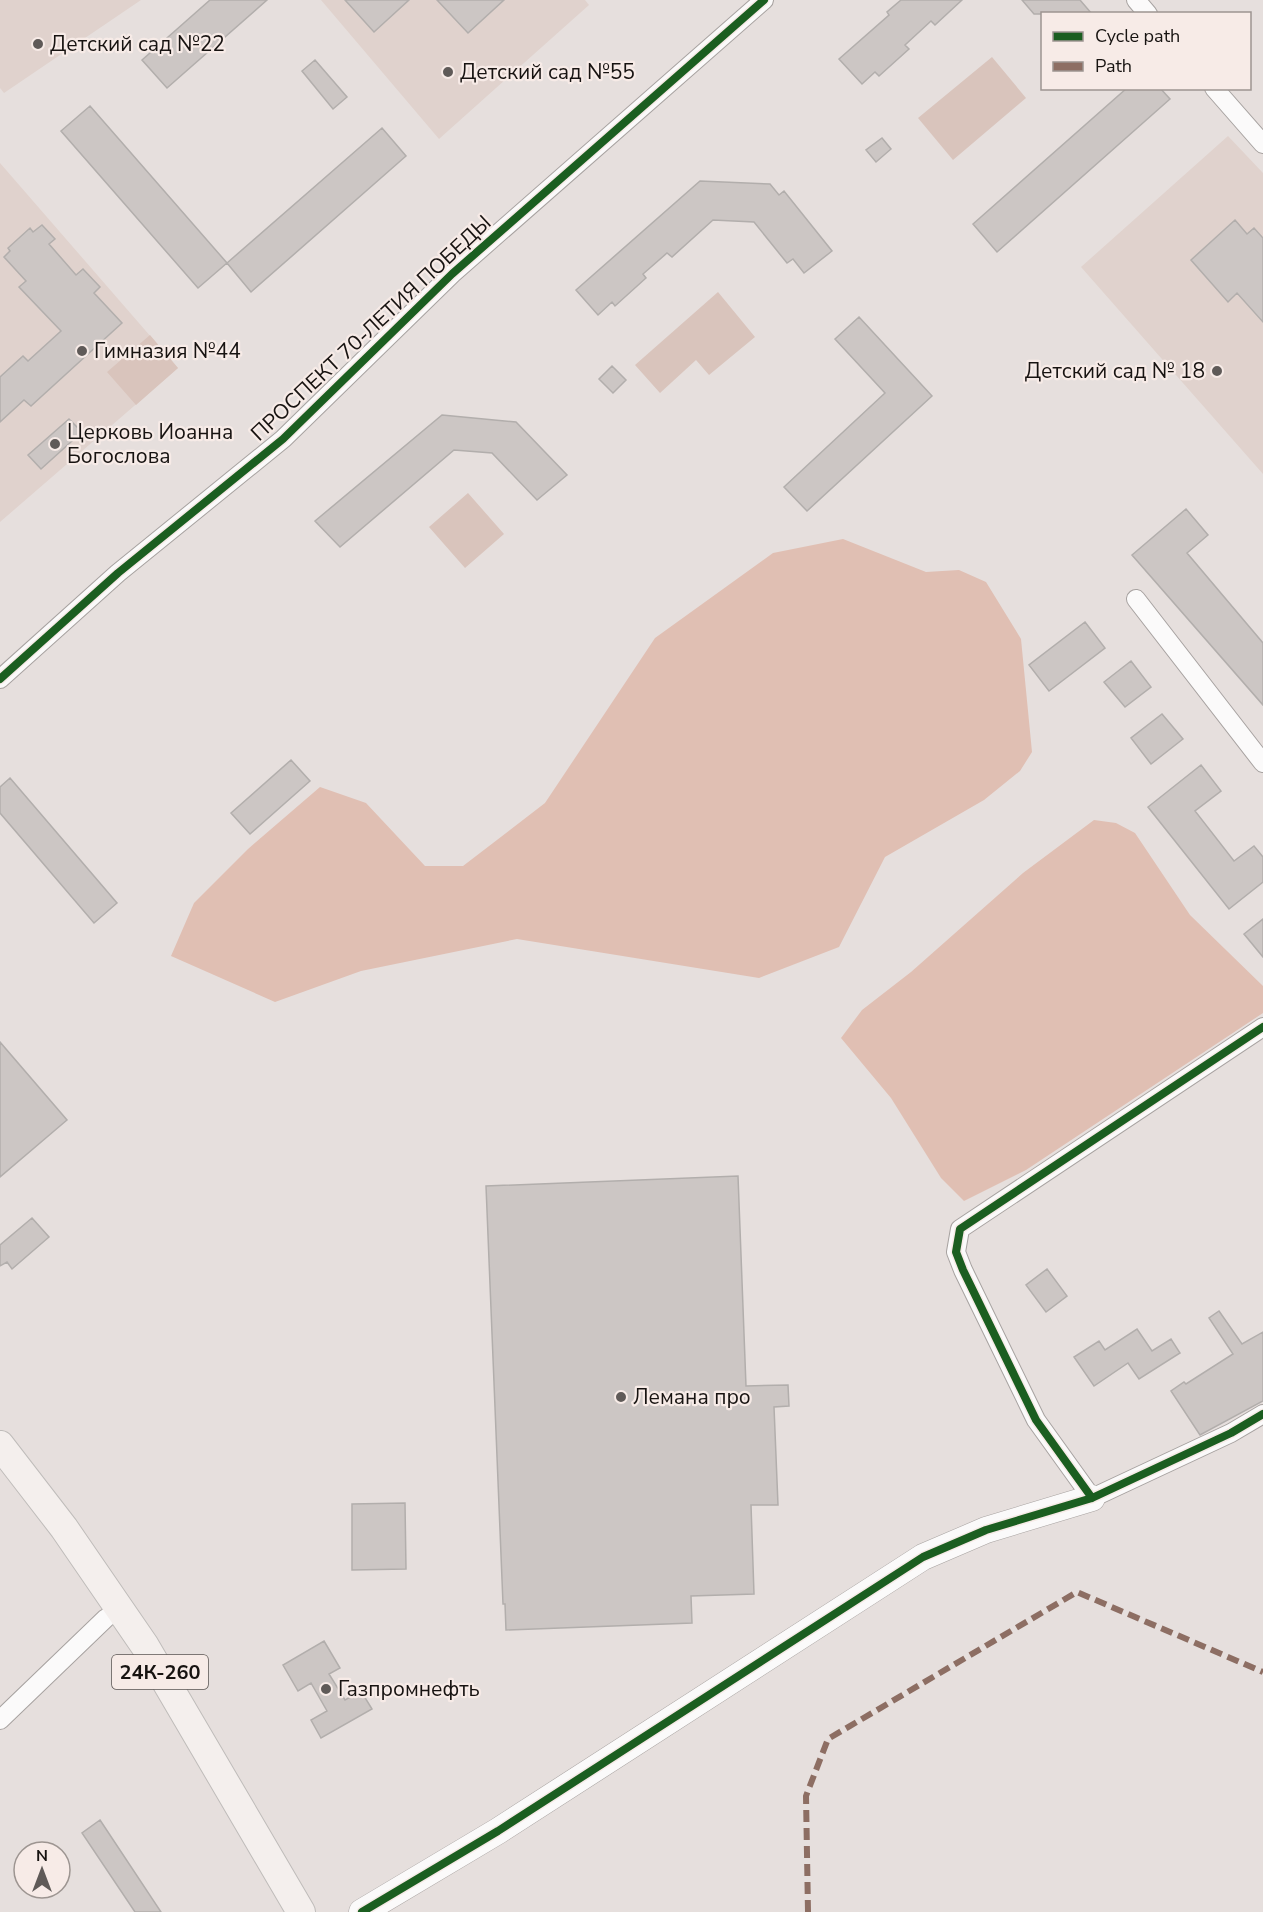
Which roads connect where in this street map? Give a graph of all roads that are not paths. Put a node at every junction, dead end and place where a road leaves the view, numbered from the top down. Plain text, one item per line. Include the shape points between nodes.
1 (765, 0) edge
2 (1136, 0) edge
3 (1146, 12) edge
4 (1216, 90) edge
5 (1263, 144) edge
6 (1136, 599) dead end
7 (0, 679) edge
8 (1263, 763) edge
9 (1263, 1027) edge
10 (1263, 1414) edge
11 (0, 1445) edge
12 (0, 1460) edge
13 (1092, 1498) junction
14 (106, 1618) junction
15 (0, 1720) edge
16 (282, 1912) edge
17 (301, 1912) edge
18 (362, 1912) edge

1 - 7 street, ПРОСПЕКТ 70-ЛЕТИЯ ПОБЕДЫ via 452,274 283,440 118,573
2 - 3 street
4 - 5 street
6 - 8 street
9 - 13 street via 960,1229 956,1252 963,1270 1036,1420
10 - 13 street
11 - 17 main road, 24К-260 via 64,1528 145,1646
12 - 14 main road, 24К-260
13 - 18 street via 986,1530 923,1557 498,1832
14 - 15 street
14 - 16 main road, 24К-260

